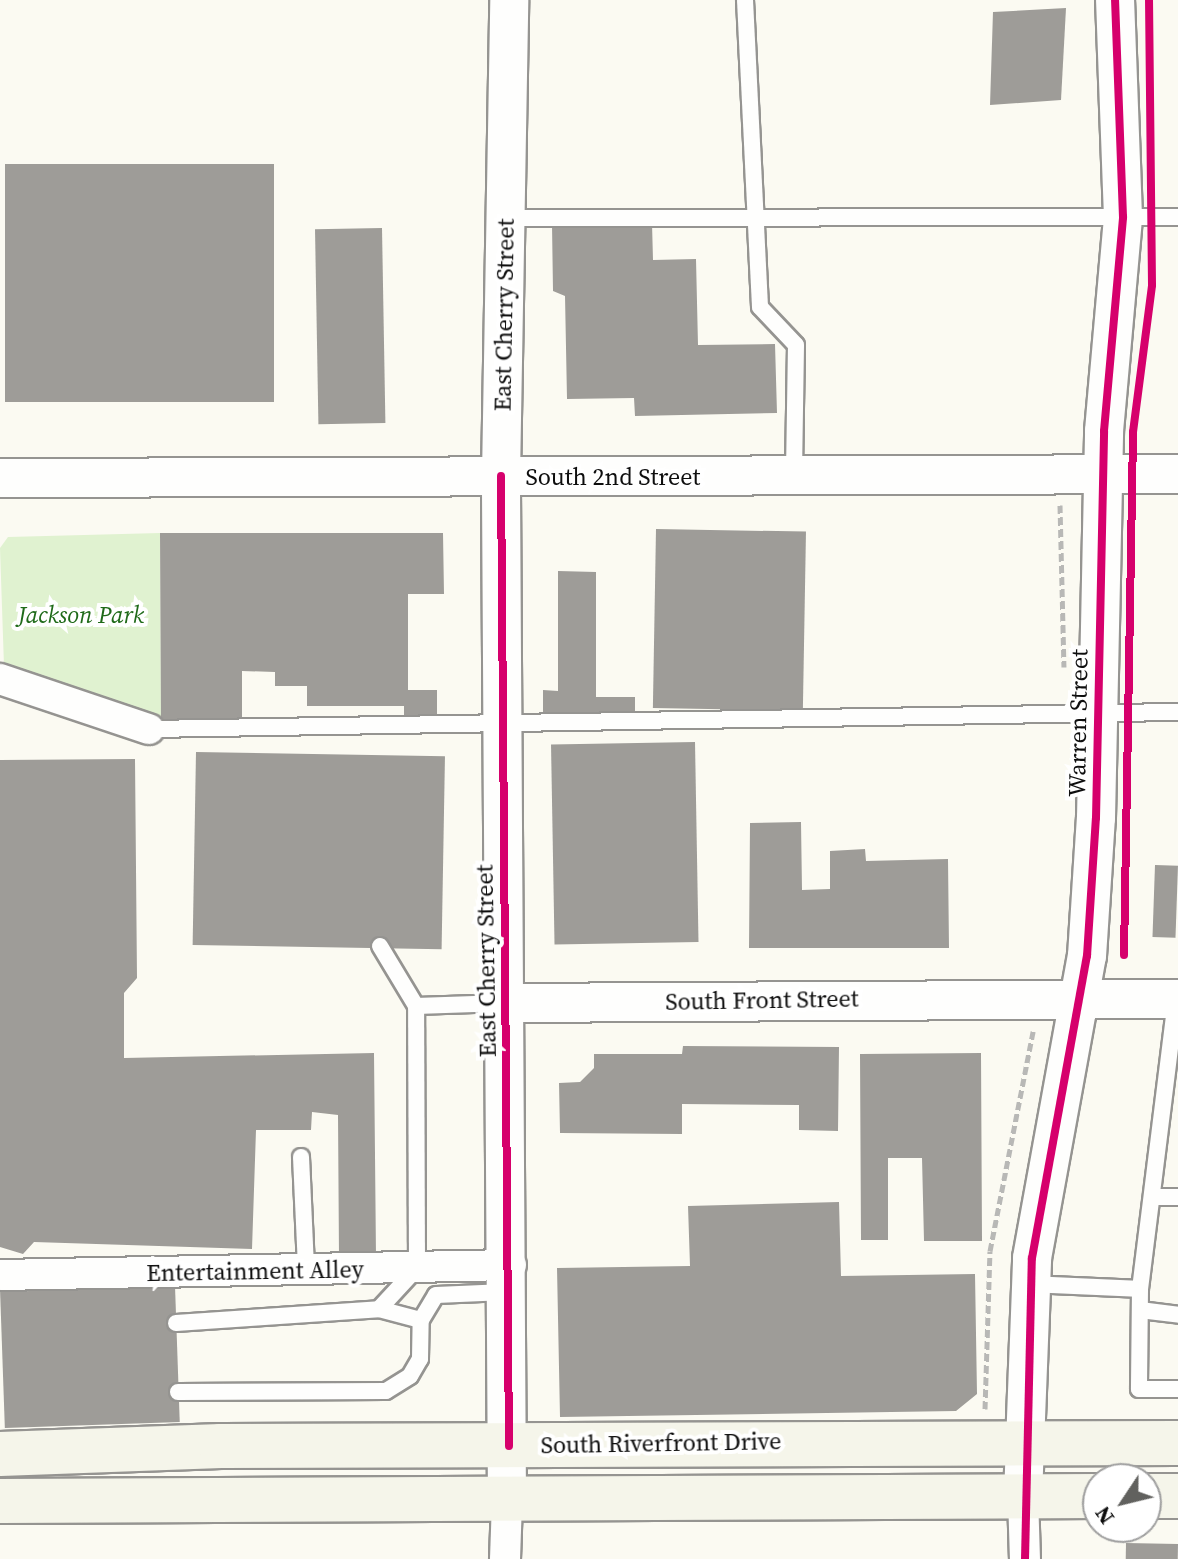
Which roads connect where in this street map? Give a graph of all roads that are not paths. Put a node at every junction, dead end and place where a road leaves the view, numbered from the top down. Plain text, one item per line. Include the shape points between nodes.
1 (509, 0) edge
2 (745, 0) edge
3 (1115, 0) edge
4 (1123, 217) junction
5 (1178, 217) edge
6 (506, 218) junction
7 (751, 218) junction
8 (1102, 473) junction
9 (1178, 474) edge
10 (501, 476) junction
11 (0, 478) edge
12 (794, 478) junction
13 (0, 679) edge
14 (1178, 712) edge
15 (1097, 713) junction
16 (505, 725) junction
17 (149, 729) joint
18 (380, 946) dead end
19 (1177, 999) edge
20 (1079, 1000) junction
21 (506, 1003) junction
22 (416, 1006) junction
23 (1175, 1071) edge
24 (301, 1157) dead end
25 (1154, 1197) junction
26 (1178, 1197) edge
27 (417, 1268) junction
28 (306, 1269) junction
29 (0, 1275) edge
30 (510, 1278) junction
31 (1031, 1284) junction
32 (1140, 1289) junction
33 (379, 1309) junction
34 (1140, 1310) junction
35 (1178, 1315) edge
36 (421, 1320) junction
37 (176, 1323) dead end
38 (1178, 1389) edge
39 (178, 1392) dead end
40 (1024, 1442) junction
41 (1178, 1443) edge
42 (509, 1446) junction
43 (0, 1454) edge
44 (1023, 1496) junction
45 (1082, 1496) edge
46 (0, 1501) edge
47 (507, 1501) junction
48 (505, 1559) edge
49 (1025, 1559) edge

1 - 6 street, East Cherry Street
2 - 7 lane
3 - 4 street, Warren Street
4 - 5 lane
4 - 7 lane
4 - 8 street, Warren Street
6 - 7 lane
6 - 10 street, East Cherry Street
7 - 12 lane via 760,307 796,345
8 - 9 street, South 2nd Street
8 - 12 street, South 2nd Street
8 - 15 street, Warren Street
10 - 11 street, South 2nd Street
10 - 12 street, South 2nd Street
10 - 16 street, East Cherry Street
13 - 17 street
14 - 15 lane
15 - 16 lane
15 - 20 street, Warren Street
16 - 17 lane
16 - 21 street, East Cherry Street
18 - 22 lane
19 - 20 street, South Front Street
19 - 23 lane
20 - 21 street, South Front Street
20 - 31 street, Warren Street
21 - 22 lane, South Front Street
21 - 30 street, East Cherry Street
22 - 27 lane
23 - 25 lane
24 - 28 lane
25 - 26 lane
25 - 32 lane
27 - 28 street, Entertainment Alley
27 - 30 street, Entertainment Alley
27 - 33 lane
28 - 29 street, Entertainment Alley
30 - 36 lane via 436,1295
30 - 42 street, East Cherry Street
31 - 32 lane
31 - 40 street, Warren Street
32 - 34 lane
33 - 36 lane
33 - 37 lane
34 - 35 lane
34 - 38 lane via 1139,1389
36 - 39 lane via 420,1359 386,1391
40 - 41 main road, South Riverfront Drive
40 - 42 main road, South Riverfront Drive
40 - 44 street, Warren Street
42 - 43 main road, South Riverfront Drive
42 - 47 street, East Cherry Street
44 - 45 main road
44 - 47 main road
44 - 49 street
46 - 47 main road
47 - 48 street

